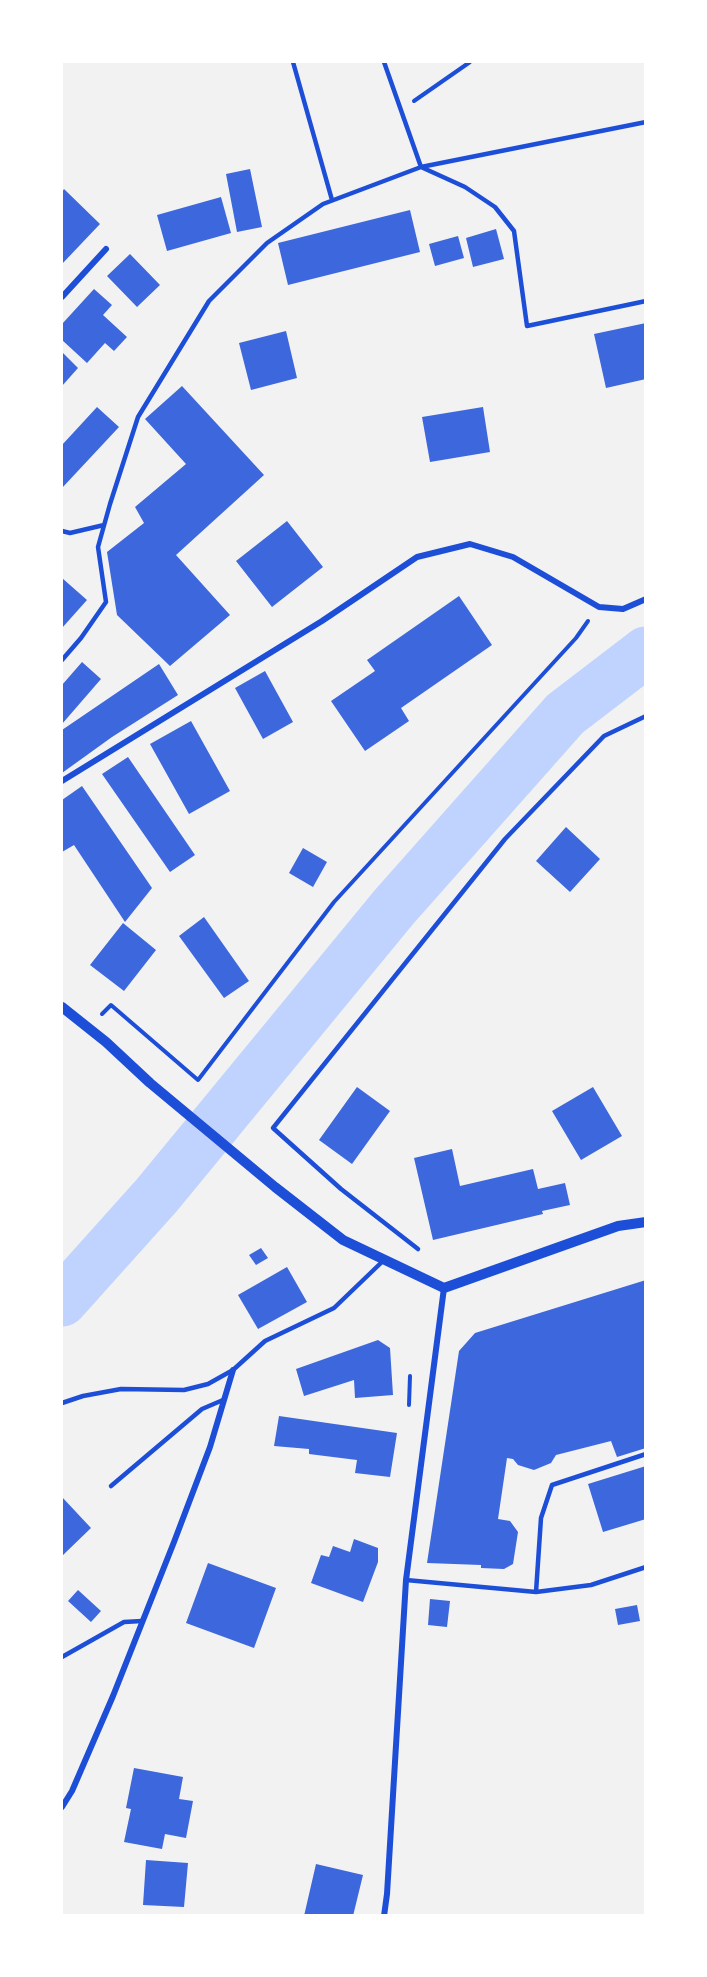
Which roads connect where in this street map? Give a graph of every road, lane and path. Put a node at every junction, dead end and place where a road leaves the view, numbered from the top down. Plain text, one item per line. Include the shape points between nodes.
1 (293, 62) edge
2 (384, 62) edge
3 (470, 62) edge
4 (401, 110) junction
5 (645, 122) edge
6 (421, 167) junction
7 (332, 200) junction
8 (106, 249) dead end
9 (62, 297) edge
10 (645, 301) edge
11 (104, 525) junction
12 (62, 531) edge
13 (645, 599) edge
14 (599, 606) junction
15 (62, 660) edge
16 (645, 716) edge
17 (62, 782) edge
18 (62, 1007) edge
19 (100, 1017) dead end
20 (645, 1222) edge
21 (418, 1249) dead end
22 (384, 1260) junction
23 (444, 1288) junction
24 (233, 1370) junction
25 (223, 1400) junction
26 (62, 1403) edge
27 (645, 1454) edge
28 (111, 1486) dead end
29 (645, 1567) edge
30 (406, 1580) junction
31 (536, 1592) junction
32 (142, 1621) junction
33 (62, 1656) edge
34 (62, 1807) edge
35 (384, 1916) edge

1 - 7 lane
2 - 4 lane
3 - 4 path
4 - 6 lane
5 - 6 lane
6 - 7 lane
6 - 10 lane via 495,207 514,231 527,326
7 - 11 lane via 267,243 209,301 138,417
8 - 9 street
11 - 12 lane
11 - 15 lane via 98,547 106,602
13 - 14 street via 623,609
14 - 17 street via 513,557 470,544 417,557 322,621
14 - 19 path via 576,638 334,902 198,1080 111,1005
16 - 21 lane via 604,736 505,839 273,1128 341,1189
18 - 22 street via 275,1187 343,1240
20 - 23 street via 618,1226
22 - 23 street
22 - 24 lane via 334,1308 265,1341
23 - 30 street
24 - 25 street
24 - 26 lane via 208,1384 184,1390 121,1389
25 - 28 lane via 202,1409
25 - 32 street via 210,1447
27 - 31 lane via 552,1485 541,1518
29 - 31 lane via 591,1585
30 - 31 lane
30 - 35 street
32 - 33 lane via 124,1622
32 - 34 street

